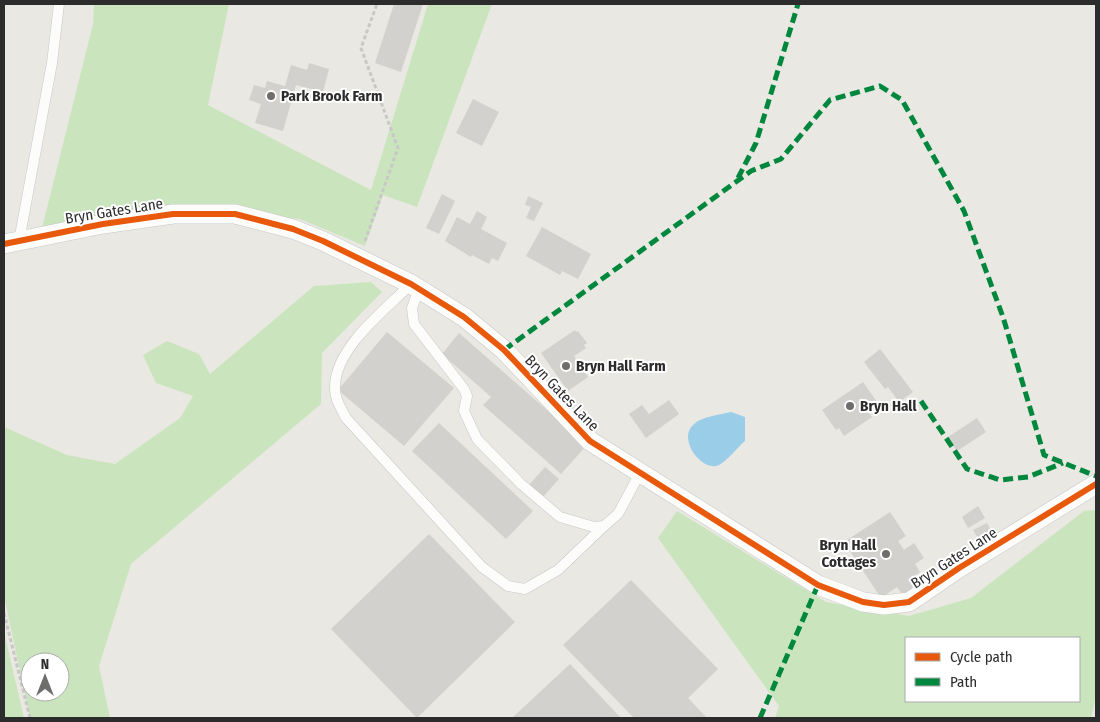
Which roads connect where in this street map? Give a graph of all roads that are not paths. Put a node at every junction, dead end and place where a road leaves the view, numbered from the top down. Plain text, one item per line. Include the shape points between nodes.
1 (59, 4) edge
2 (11, 243) edge
3 (415, 287) junction
4 (640, 473) junction
5 (1096, 484) edge
6 (604, 526) junction

1 - 2 lane via 52,63
2 - 3 street, Bryn Gates Lane via 102,224 173,214 234,214 293,229 323,241
3 - 4 street, Bryn Gates Lane via 464,317 504,350 590,441
3 - 6 lane via 414,324 464,389 464,411 477,439 521,484 560,517 594,527
3 - 6 lane via 353,342 337,370 334,387 346,418 482,567 508,586 526,589 558,570
4 - 5 street, Bryn Gates Lane via 818,585 863,602 884,605 909,602
4 - 6 lane via 618,514

